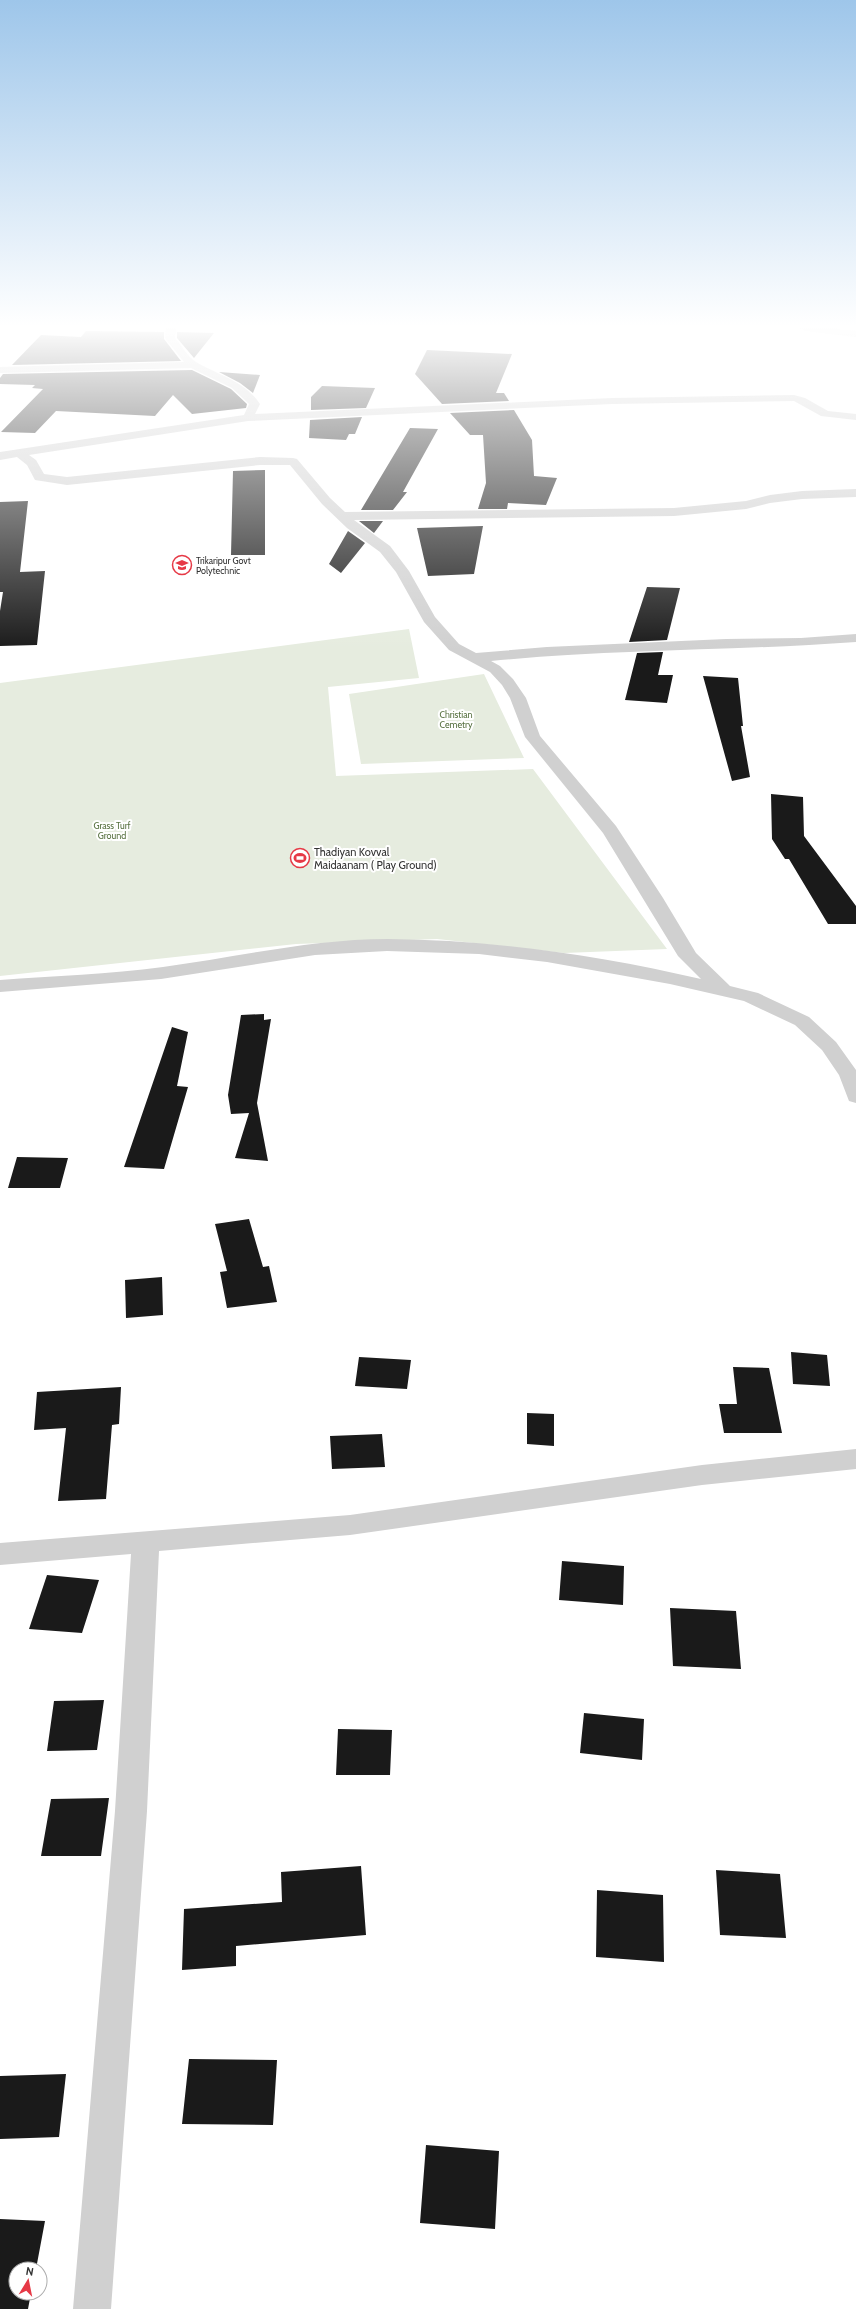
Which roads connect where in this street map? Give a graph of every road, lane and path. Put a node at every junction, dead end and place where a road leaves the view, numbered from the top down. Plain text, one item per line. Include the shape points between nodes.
1 (127, 436) edge
2 (19, 453) junction
3 (0, 456) edge
4 (856, 493) edge
5 (343, 516) junction
6 (856, 638) edge
7 (472, 658) junction
8 (0, 986) edge
9 (724, 991) junction
10 (856, 1097) edge
11 (856, 1459) edge
12 (146, 1542) junction
13 (0, 1554) edge
14 (92, 2309) edge

1 - 2 street
2 - 3 street
2 - 5 street via 32,463 39,477 67,481 260,461 293,462 326,501
4 - 5 street via 802,495 746,505 674,512
5 - 7 street via 385,549 402,571 429,619 454,648
6 - 7 street via 547,650
7 - 9 street via 495,669 508,682 518,698 533,737 610,830 688,956
8 - 9 street via 161,973 315,949 387,945 478,948 547,956 670,978
9 - 10 street via 751,997 802,1021 829,1046 849,1075
11 - 12 street via 702,1475 350,1525
12 - 13 street
12 - 14 street via 131,1811

